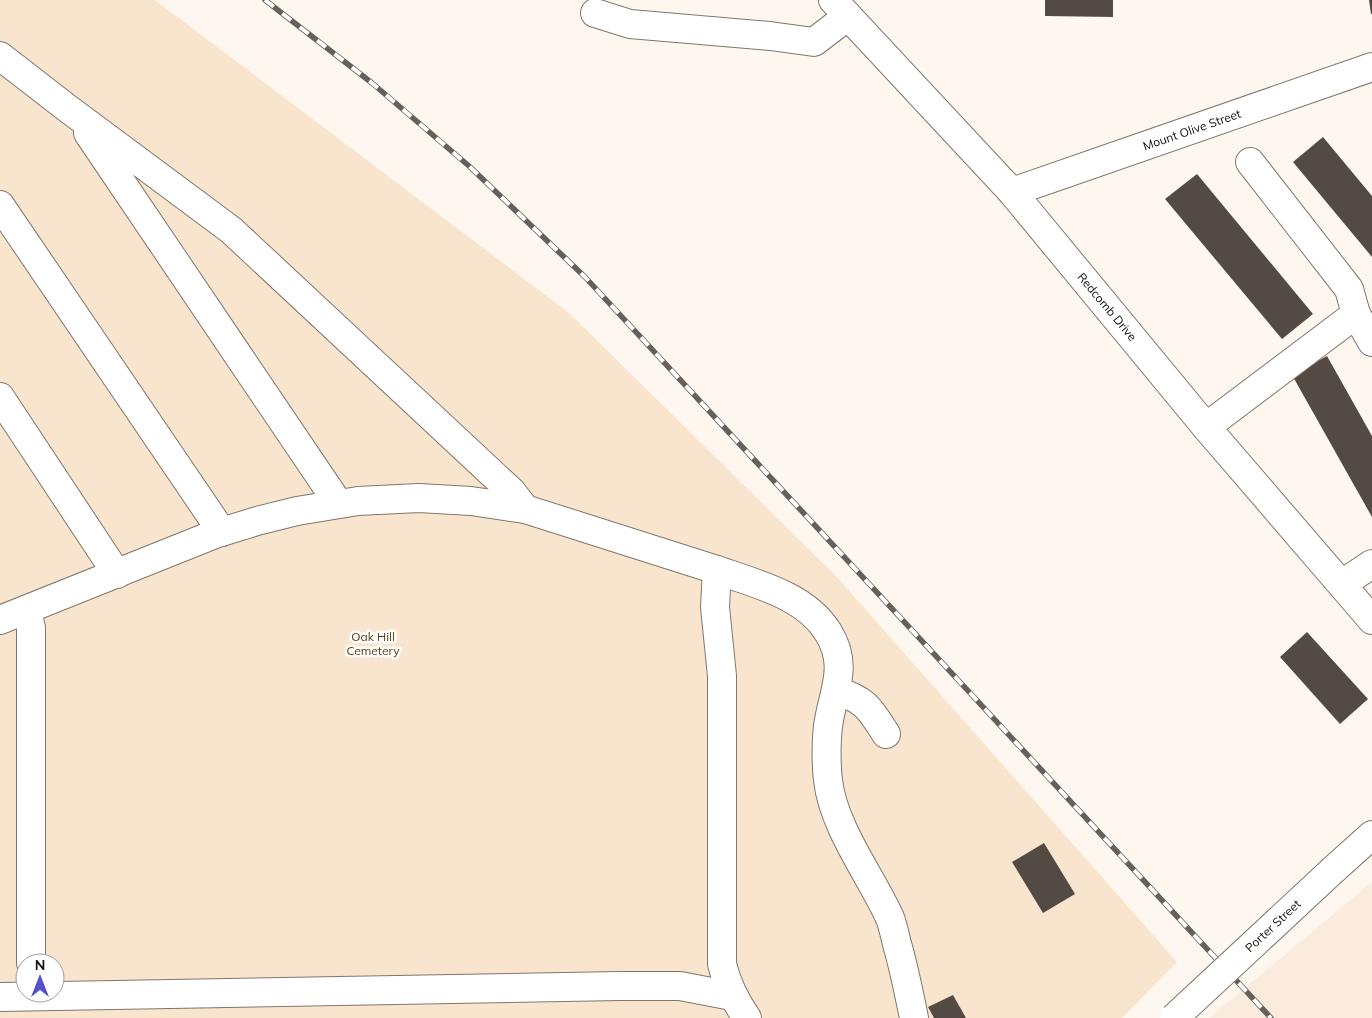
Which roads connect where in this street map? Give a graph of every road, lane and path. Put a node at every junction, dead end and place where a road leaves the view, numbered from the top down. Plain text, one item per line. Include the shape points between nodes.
1 (841, 8) edge
2 (595, 13) dead end
3 (0, 56) edge
4 (1372, 67) edge
5 (76, 115) junction
6 (1250, 162) dead end
7 (147, 168) junction
8 (128, 192) junction
9 (1012, 192) junction
10 (0, 205) edge
11 (1356, 314) junction
12 (1372, 342) edge
13 (0, 397) edge
14 (1206, 427) junction
15 (338, 503) junction
16 (525, 509) junction
17 (222, 532) junction
18 (1372, 564) edge
19 (717, 570) junction
20 (117, 574) junction
21 (1342, 584) junction
22 (8, 613) edge
23 (1372, 620) edge
24 (837, 691) junction
25 (886, 734) dead end
26 (1372, 835) edge
27 (31, 953) edge
28 (0, 997) edge
29 (15, 1000) edge
30 (65, 1002) edge
31 (740, 1007) edge
32 (914, 1018) edge
33 (1174, 1018) edge

1 - 2 street via 814,42 630,24
1 - 9 street, Redcomb Drive
3 - 5 street
4 - 9 street, Mount Olive Street
5 - 7 street
5 - 8 street
6 - 11 street via 1349,289
7 - 8 street via 134,177
7 - 16 street via 231,230 512,492
8 - 15 street
9 - 14 street, Redcomb Drive
10 - 17 street
11 - 12 street
11 - 14 street
13 - 20 street
14 - 21 street, Redcomb Drive
15 - 16 street via 419,498
15 - 17 street
16 - 19 street
17 - 20 street
18 - 21 street
19 - 24 street via 770,589 815,614 835,646 839,675
19 - 31 street via 715,608 722,676 722,964
20 - 22 street
21 - 23 street, Redcomb Drive
22 - 27 street via 31,628
24 - 25 street via 864,703
24 - 32 street via 828,722 829,787 841,822 891,920
26 - 33 street, Porter Street, bridge
28 - 29 street
30 - 31 street via 680,986

